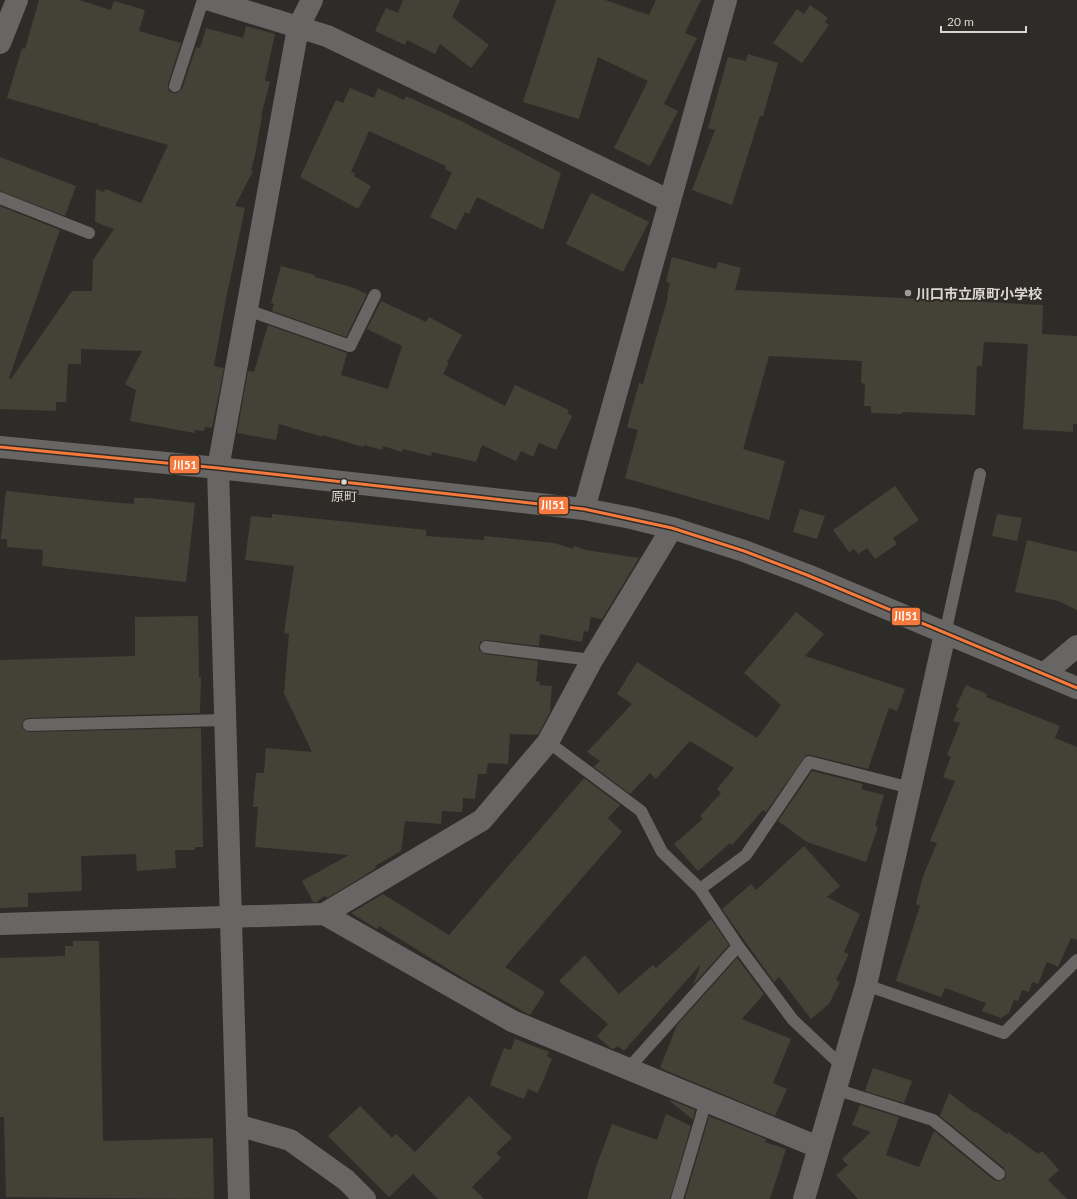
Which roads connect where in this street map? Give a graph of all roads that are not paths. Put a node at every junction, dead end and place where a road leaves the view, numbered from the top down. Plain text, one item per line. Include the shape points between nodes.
1 (17, 0) edge
2 (202, 0) edge
3 (210, 0) edge
4 (312, 0) edge
5 (726, 0) edge
6 (298, 28) junction
7 (0, 43) edge
8 (175, 86) dead end
9 (0, 198) edge
10 (670, 201) junction
11 (89, 233) dead end
12 (375, 295) dead end
13 (247, 310) junction
14 (0, 447) edge
15 (218, 468) junction
16 (980, 474) dead end
17 (584, 509) junction
18 (672, 528) junction
19 (945, 634) junction
20 (1077, 646) edge
21 (486, 647) dead end
22 (592, 660) junction
23 (1044, 674) junction
24 (1077, 688) edge
25 (225, 720) junction
26 (29, 725) dead end
27 (548, 742) junction
28 (911, 788) junction
29 (700, 889) junction
30 (324, 914) junction
31 (231, 915) junction
32 (0, 924) edge
33 (738, 946) junction
34 (1077, 960) edge
35 (866, 985) junction
36 (842, 1066) junction
37 (627, 1070) junction
38 (835, 1089) junction
39 (706, 1101) junction
40 (238, 1125) junction
41 (818, 1147) junction
42 (999, 1174) dead end
43 (808, 1198) edge
44 (239, 1199) edge
45 (365, 1199) edge
46 (677, 1199) edge

1 - 7 street
2 - 8 lane
3 - 6 street
4 - 6 street
5 - 10 street
6 - 10 street via 327,36
6 - 13 street
9 - 11 lane
10 - 17 street
12 - 13 lane via 350,346
13 - 15 street
14 - 15 street
15 - 17 street
15 - 25 street
16 - 19 lane
17 - 18 street
18 - 19 street via 765,559
18 - 22 street
19 - 23 street
19 - 28 street
20 - 23 street
21 - 22 lane
22 - 27 street
23 - 24 street
25 - 26 lane
25 - 31 street
27 - 29 lane via 641,811 662,852
27 - 30 street via 482,820
28 - 29 lane via 809,762 746,856
28 - 35 street
29 - 33 lane
30 - 31 street
30 - 37 street via 512,1021
31 - 32 street
31 - 40 street
33 - 36 lane via 793,1020
33 - 37 lane
34 - 35 lane via 1004,1033
35 - 36 street
36 - 38 street
37 - 39 street
38 - 41 street
38 - 42 lane via 932,1120
39 - 41 street
39 - 46 lane
40 - 44 street
40 - 45 street via 290,1140 346,1180
41 - 43 street

